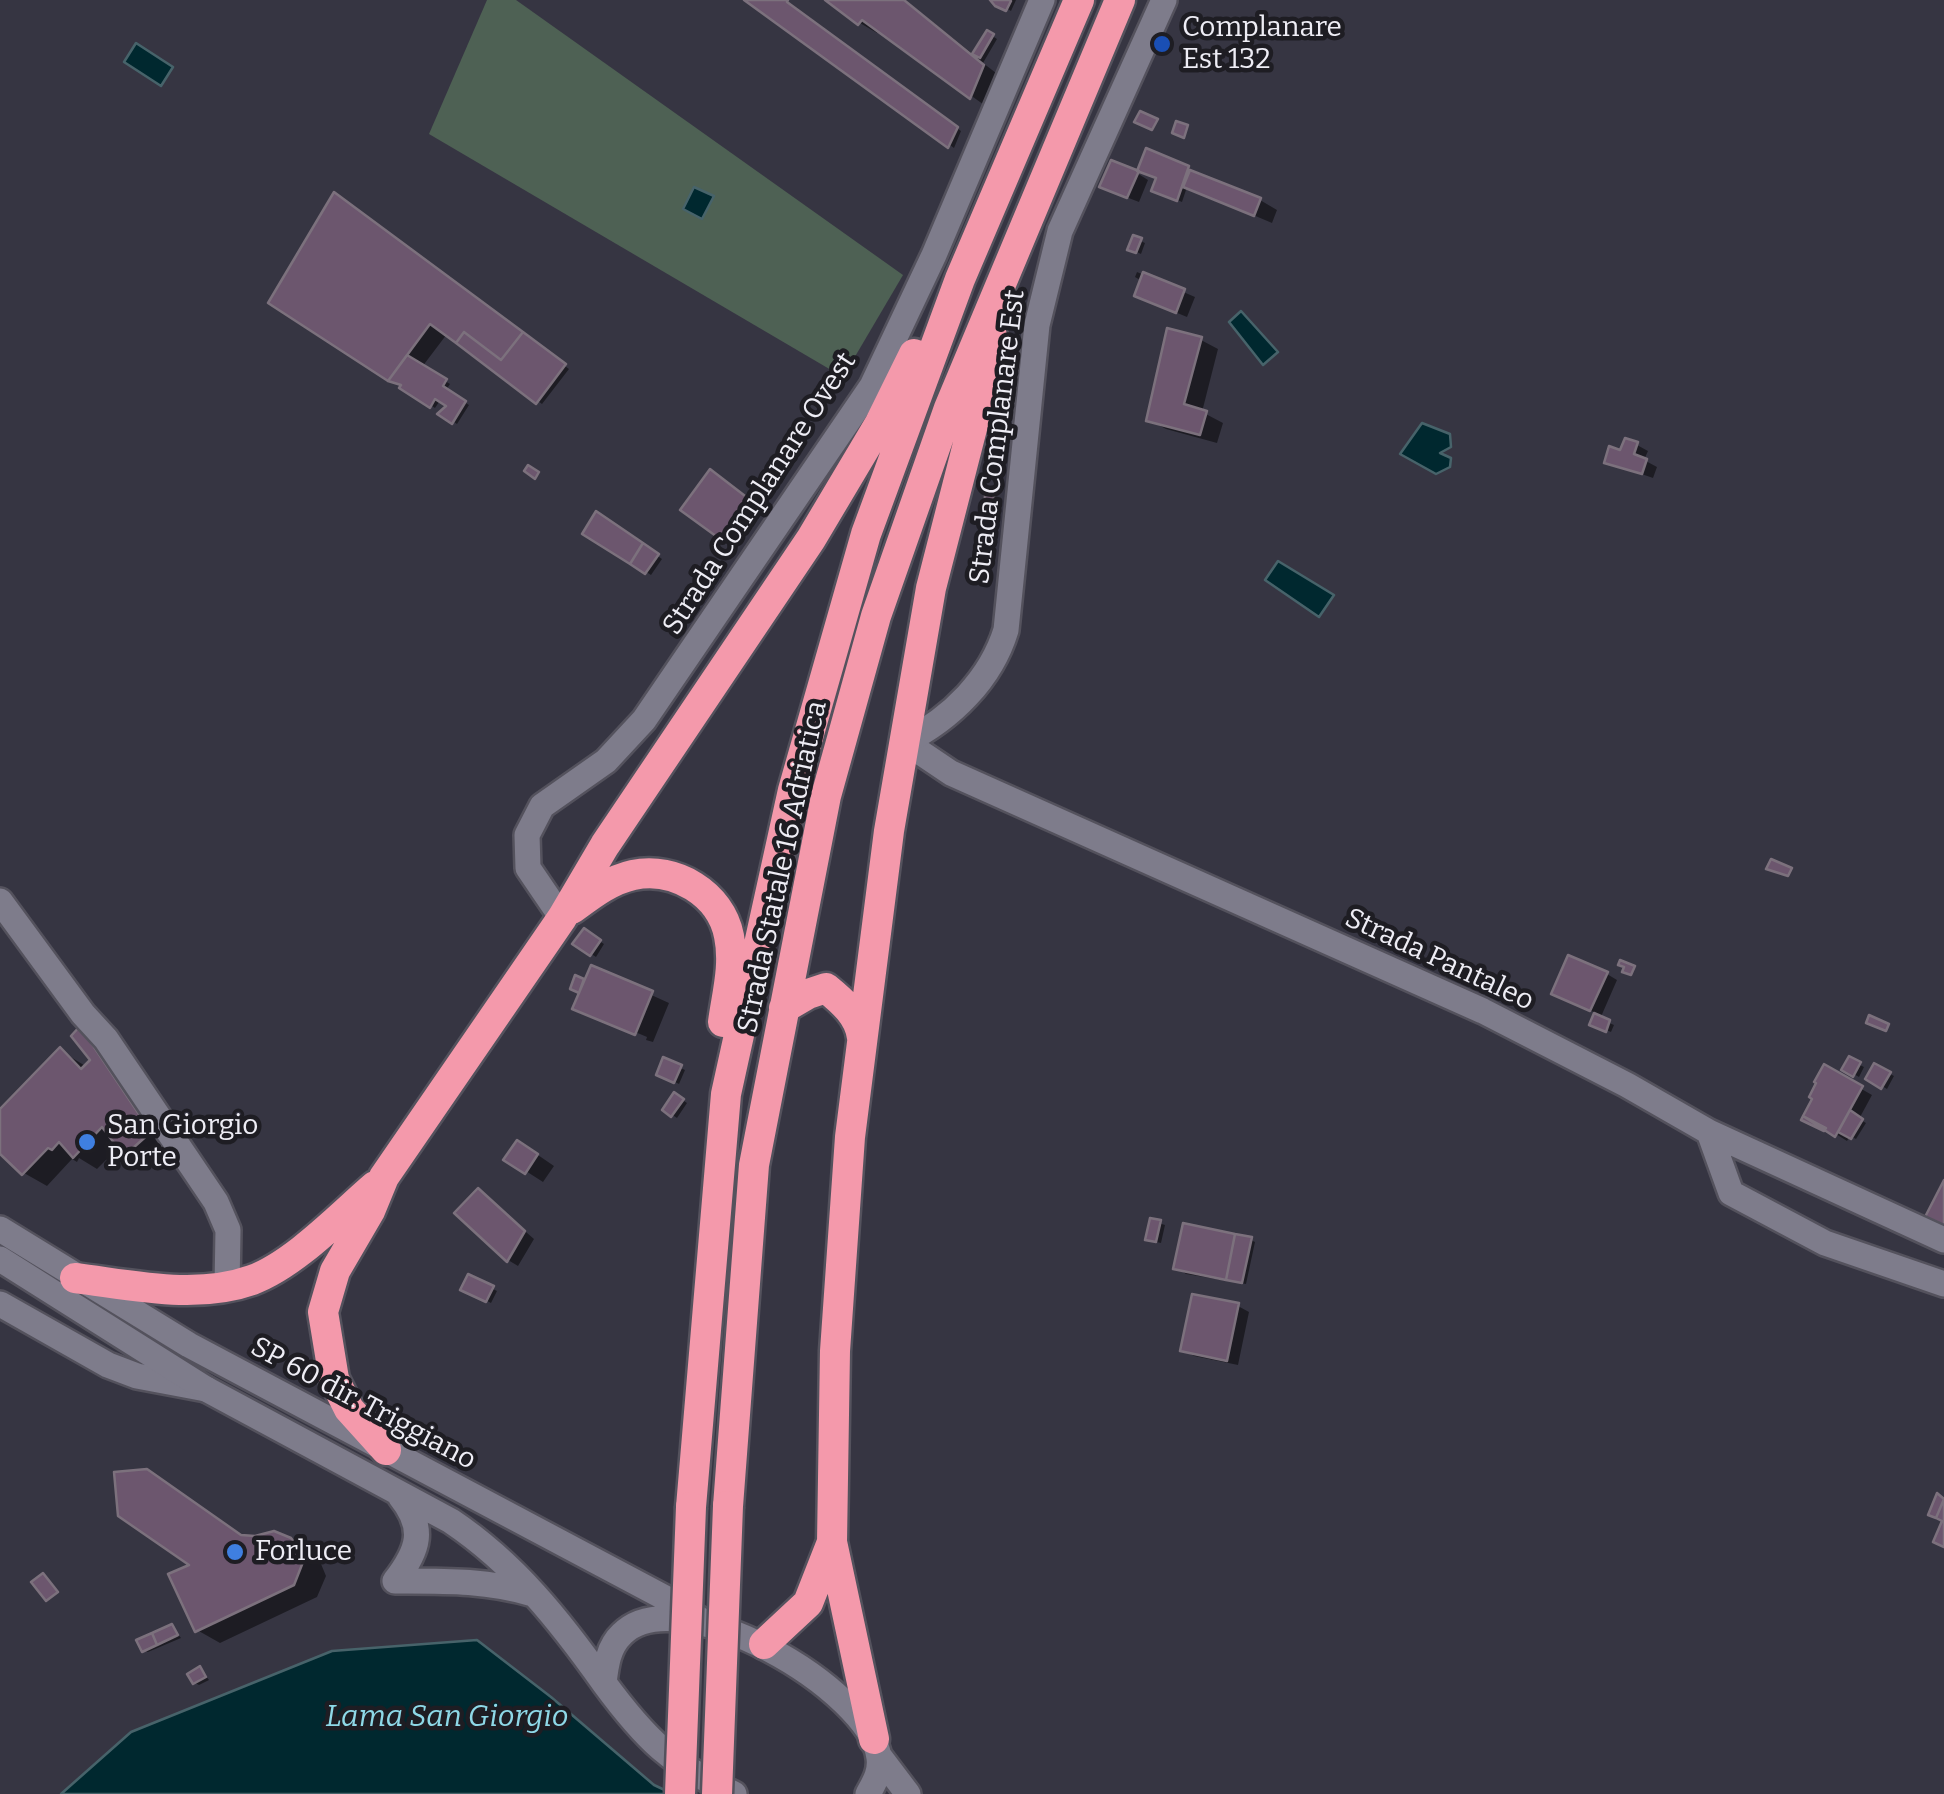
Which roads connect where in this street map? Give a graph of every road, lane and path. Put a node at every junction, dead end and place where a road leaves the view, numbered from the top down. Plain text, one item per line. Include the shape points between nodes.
1 (1042, 0) edge
2 (1079, 0) edge
3 (1120, 0) edge
4 (1164, 0) edge
5 (960, 279) junction
6 (998, 288) junction
7 (906, 742) junction
8 (0, 900) edge
9 (562, 918) junction
10 (878, 930) junction
11 (826, 988) junction
12 (784, 1008) junction
13 (860, 1051) junction
14 (726, 1094) junction
15 (1709, 1132) junction
16 (384, 1177) junction
17 (0, 1229) edge
18 (1944, 1240) edge
19 (0, 1259) edge
20 (75, 1278) junction
21 (1944, 1284) edge
22 (227, 1287) junction
23 (0, 1304) edge
24 (206, 1389) junction
25 (386, 1450) junction
26 (400, 1496) junction
27 (832, 1542) junction
28 (537, 1595) junction
29 (704, 1622) junction
30 (764, 1644) junction
31 (604, 1684) junction
32 (877, 1748) junction
33 (680, 1794) edge
34 (716, 1794) edge
35 (734, 1794) edge
36 (868, 1794) edge
37 (908, 1794) edge

1 - 9 street, Strada Complanare Ovest via 872,386 644,720 606,760 542,806 527,836 528,868
2 - 5 highway, Strada Statale 16 Adriatica
3 - 6 highway, Strada Statale 16 Adriatica
4 - 7 street, Strada Complanare Est via 1060,232 1047,278 998,655 961,701
5 - 9 highway via 812,539
5 - 14 highway, Strada Statale 16 Adriatica via 866,534 792,790
6 - 7 highway via 987,370 930,588
6 - 12 highway, Strada Statale 16 Adriatica via 876,616 826,796
7 - 10 highway
7 - 15 street, Strada Pantaleo via 951,773 1483,1011
8 - 22 street via 106,1039 216,1202 228,1230
9 - 14 highway via 610,883 635,874 666,874 694,885 714,903 732,961 718,1049
9 - 16 highway
10 - 11 highway via 858,964
10 - 13 highway
11 - 12 highway
11 - 13 highway via 847,1005 862,1032
12 - 34 highway, Strada Statale 16 Adriatica, bridge via 754,1166 728,1506
13 - 27 highway via 834,1352
14 - 33 highway, Strada Statale 16 Adriatica, bridge via 691,1507
15 - 18 street, Strada Pantaleo
15 - 21 street via 1731,1193 1825,1243
16 - 22 highway via 271,1270
16 - 25 highway via 335,1271 323,1312 334,1379 349,1409
17 - 20 street, SP 60 dir. Triggiano
19 - 24 street
20 - 22 highway
20 - 25 street, SP 60 dir. Triggiano
23 - 24 street via 108,1365
24 - 26 street
25 - 29 street, SP 60 dir. Triggiano
26 - 28 street via 484,1543
26 - 28 street via 418,1530 395,1582 466,1580
27 - 30 highway via 808,1602
27 - 32 highway
28 - 31 street
29 - 30 street
29 - 31 street via 643,1622 622,1633 606,1660
30 - 32 street via 855,1710
31 - 35 street via 658,1749
32 - 36 street via 879,1772
32 - 37 street

